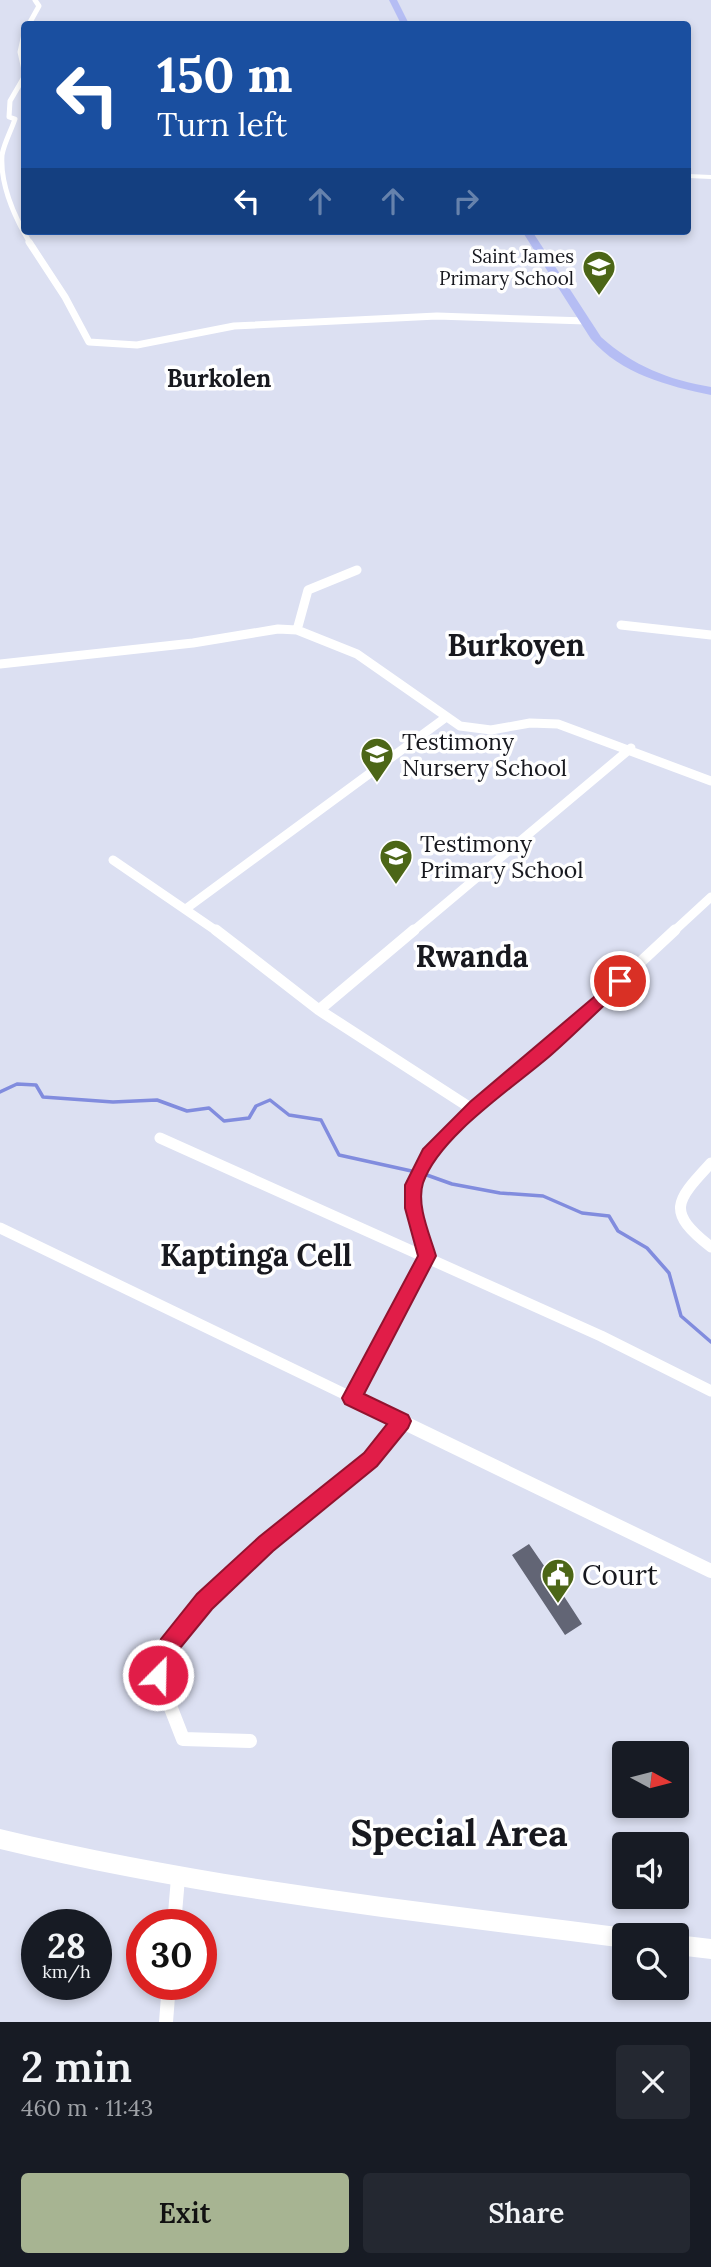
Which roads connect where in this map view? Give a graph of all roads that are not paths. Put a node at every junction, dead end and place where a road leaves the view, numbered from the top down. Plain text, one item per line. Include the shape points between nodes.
1 (35, 0) edge
2 (393, 0) edge
3 (31, 21) edge
4 (404, 21) edge
5 (21, 81) edge
6 (691, 176) edge
7 (711, 177) edge
8 (21, 227) edge
9 (25, 235) edge
10 (530, 235) edge
11 (586, 321) junction
12 (711, 391) edge
13 (357, 570) dead end
14 (621, 625) dead end
15 (297, 630) junction
16 (711, 635) edge
17 (0, 664) edge
18 (445, 718) junction
19 (631, 748) junction
20 (709, 778) edge
21 (113, 860) dead end
22 (711, 897) edge
23 (187, 908) junction
24 (319, 1010) junction
25 (476, 1106) junction
26 (160, 1139) dead end
27 (711, 1163) edge
28 (0, 1228) edge
29 (711, 1247) edge
30 (427, 1256) junction
31 (711, 1391) edge
32 (352, 1398) junction
33 (401, 1421) junction
34 (711, 1571) edge
35 (250, 1741) dead end
36 (0, 1839) edge
37 (178, 1878) junction
38 (175, 1909) edge
39 (612, 1936) edge
40 (689, 1946) edge
41 (711, 1949) edge
42 (168, 2000) edge
43 (166, 2022) edge

1 - 3 street via 39,6
2 - 4 main road
5 - 8 street via 8,111 15,119 1,158 8,200
6 - 7 street
9 - 11 street via 80,319 89,342 137,345 234,326 437,316
10 - 11 main road
11 - 12 main road via 603,345 636,369
13 - 15 street via 308,590
14 - 16 street
15 - 17 street
15 - 18 street via 356,654
18 - 19 street via 484,730 558,724
18 - 23 street
19 - 20 street
19 - 24 street
21 - 23 street
22 - 25 street via 545,1051
23 - 24 street
24 - 25 street via 462,1105
25 - 30 street via 429,1154 416,1180 414,1208
26 - 30 street
27 - 29 street via 684,1193 680,1213 688,1228
28 - 32 street
30 - 31 street
30 - 32 street
32 - 33 street
33 - 34 street
33 - 35 street via 370,1460 266,1544 205,1601 168,1647 158,1675 183,1739
36 - 37 street
37 - 38 street
37 - 39 street
40 - 41 street
42 - 43 street

